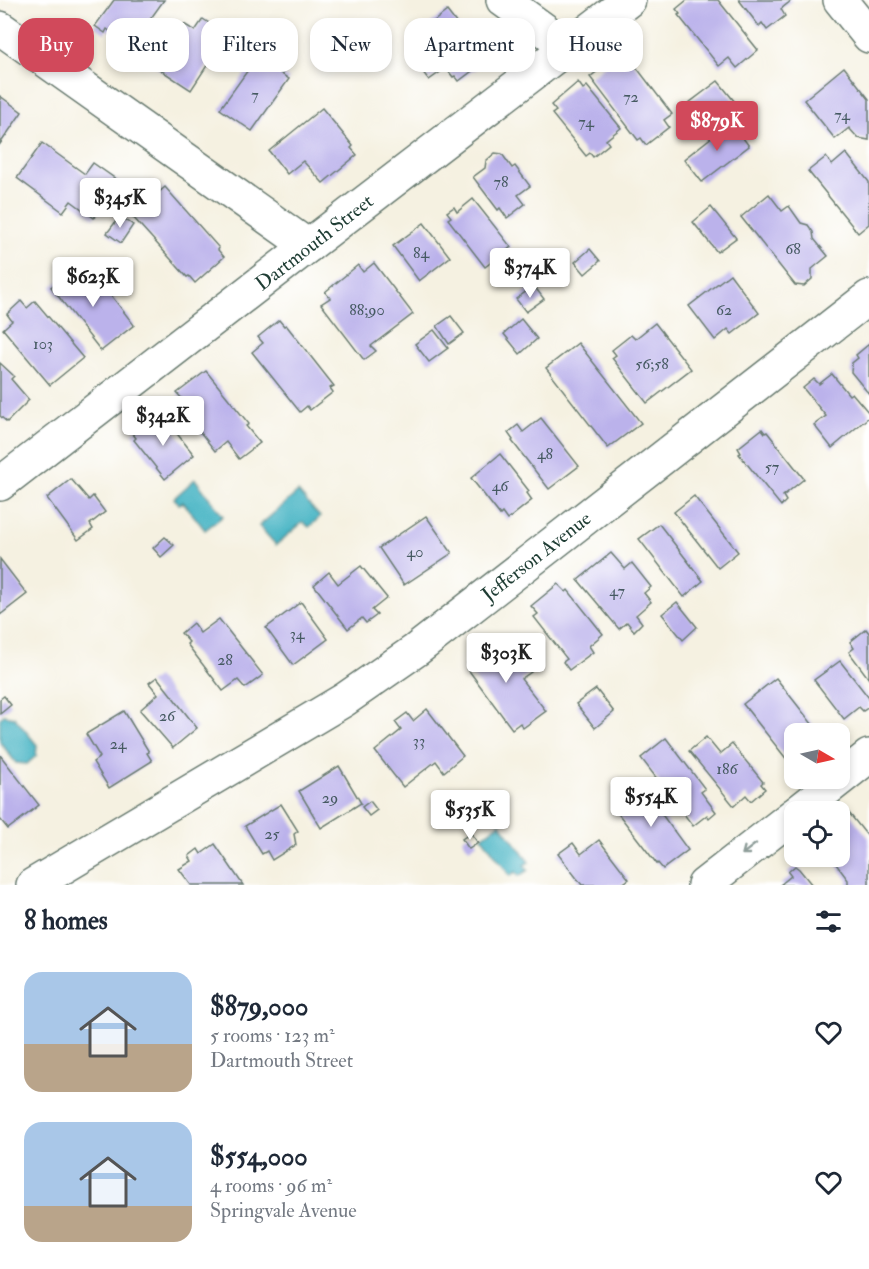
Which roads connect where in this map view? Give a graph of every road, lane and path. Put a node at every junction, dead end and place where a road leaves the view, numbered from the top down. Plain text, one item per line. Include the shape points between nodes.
1 (503, 0) edge
2 (628, 0) edge
3 (840, 0) edge
4 (605, 18) edge
5 (0, 28) edge
6 (547, 32) edge
7 (869, 36) edge
8 (547, 63) edge
9 (308, 246) junction
10 (869, 297) edge
11 (2, 480) edge
12 (869, 756) edge
13 (811, 801) edge
14 (784, 822) edge
15 (33, 885) edge
16 (704, 885) edge

1 - 6 street
2 - 4 street, Dartmouth Street
3 - 7 street
5 - 9 street
8 - 9 street, Dartmouth Street
9 - 11 street, Dartmouth Street
10 - 15 street, Jefferson Avenue via 376,679
12 - 13 street
14 -> 16 street

